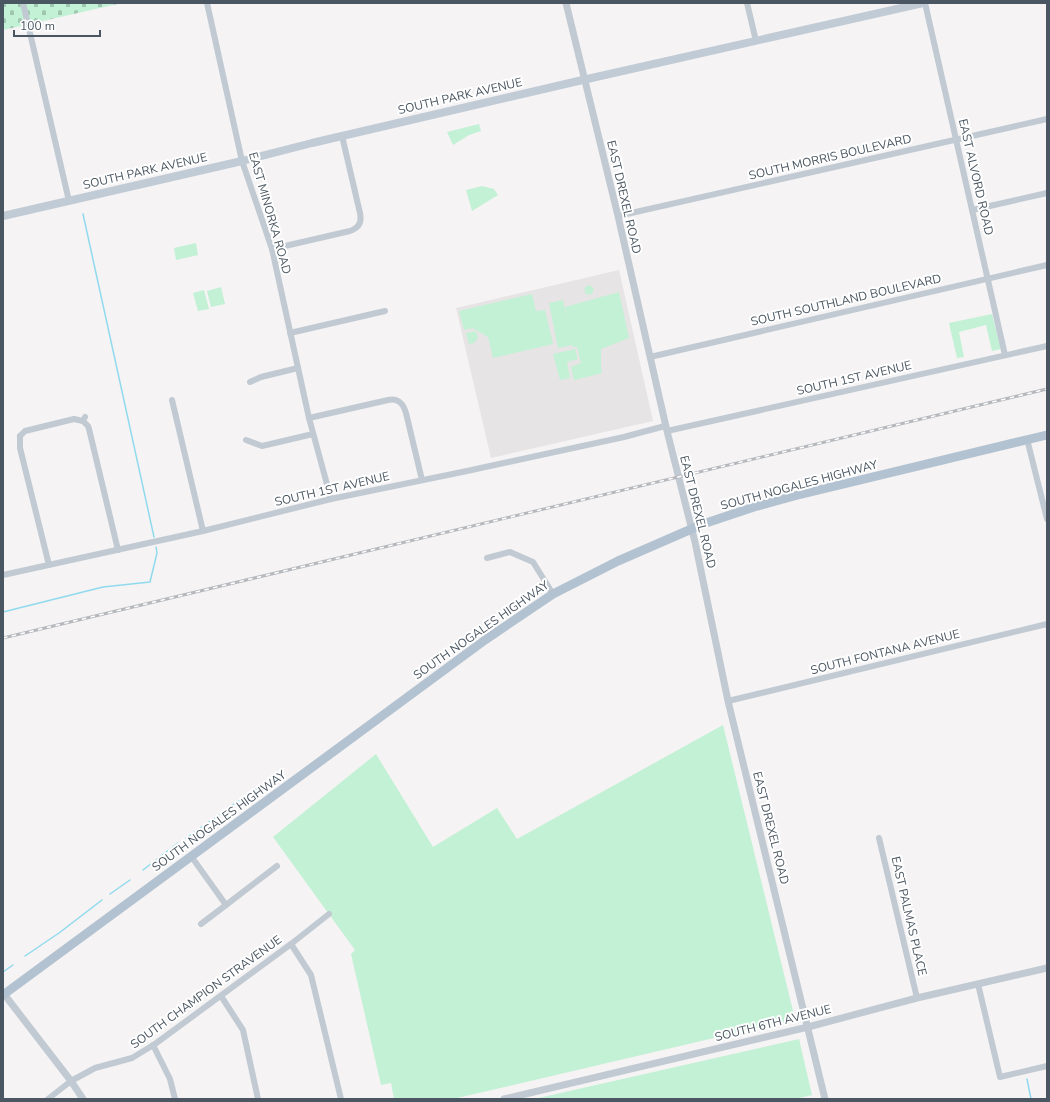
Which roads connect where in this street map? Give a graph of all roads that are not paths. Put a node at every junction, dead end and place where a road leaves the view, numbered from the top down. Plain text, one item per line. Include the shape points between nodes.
1 (24, 3) edge
2 (207, 3) edge
3 (566, 3) edge
4 (747, 3) edge
5 (924, 3) edge
6 (756, 41) junction
7 (585, 80) junction
8 (1047, 119) edge
9 (342, 136) junction
10 (956, 139) junction
11 (242, 161) junction
12 (1047, 193) edge
13 (69, 200) junction
14 (972, 210) junction
15 (3, 216) edge
16 (618, 216) junction
17 (272, 249) junction
18 (1047, 265) edge
19 (988, 279) junction
20 (386, 311) dead end
21 (290, 333) junction
22 (1047, 346) edge
23 (1005, 356) junction
24 (650, 357) junction
25 (298, 368) junction
26 (250, 382) dead end
27 (172, 400) dead end
28 (309, 418) junction
29 (666, 428) junction
30 (313, 434) junction
31 (1047, 435) edge
32 (1027, 439) junction
33 (246, 440) dead end
34 (422, 480) junction
35 (331, 499) junction
36 (1047, 520) edge
37 (692, 530) junction
38 (203, 531) junction
39 (118, 550) junction
40 (487, 558) dead end
41 (49, 564) junction
42 (3, 575) edge
43 (553, 594) junction
44 (1047, 624) edge
45 (728, 701) junction
46 (879, 838) dead end
47 (192, 856) junction
48 (277, 866) dead end
49 (226, 905) junction
50 (329, 914) dead end
51 (201, 924) dead end
52 (291, 944) junction
53 (1047, 968) edge
54 (978, 984) junction
55 (3, 994) edge
56 (222, 996) junction
57 (917, 998) junction
58 (808, 1027) junction
59 (152, 1045) junction
60 (1047, 1066) edge
61 (71, 1081) junction
62 (48, 1099) edge
63 (83, 1099) edge
64 (175, 1099) edge
65 (258, 1099) edge
66 (341, 1099) edge
67 (504, 1099) edge
68 (825, 1099) edge

1 - 13 street
2 - 11 street, EAST MINORKA ROAD
3 - 7 street, EAST DREXEL ROAD
4 - 6 street
5 - 6 main road, SOUTH PARK AVENUE
5 - 10 street, EAST ALVORD ROAD
6 - 7 main road, SOUTH PARK AVENUE
7 - 9 main road, SOUTH PARK AVENUE
7 - 16 street, EAST DREXEL ROAD
8 - 10 street, SOUTH MORRIS BOULEVARD
9 - 11 main road, SOUTH PARK AVENUE
9 - 17 street via 361,227
10 - 14 street, EAST ALVORD ROAD
10 - 16 street, SOUTH MORRIS BOULEVARD
11 - 13 main road, SOUTH PARK AVENUE
11 - 17 street, EAST MINORKA ROAD
12 - 14 street
13 - 15 main road, SOUTH PARK AVENUE
14 - 19 street, EAST ALVORD ROAD
16 - 24 street, EAST DREXEL ROAD
17 - 21 street, EAST MINORKA ROAD
18 - 19 street, SOUTH SOUTHLAND BOULEVARD
19 - 23 street, EAST ALVORD ROAD
19 - 24 street, SOUTH SOUTHLAND BOULEVARD
20 - 21 street
21 - 25 street, EAST MINORKA ROAD
22 - 23 street, SOUTH 1ST AVENUE
23 - 29 street, SOUTH 1ST AVENUE
24 - 29 street, EAST DREXEL ROAD
25 - 26 street
25 - 28 street, EAST MINORKA ROAD
27 - 38 street
28 - 30 street, EAST MINORKA ROAD
28 - 34 street via 400,399 406,413
29 - 34 street, SOUTH 1ST AVENUE
29 - 37 street, EAST DREXEL ROAD
30 - 33 street via 262,446
30 - 35 street, EAST MINORKA ROAD
31 - 32 main road, SOUTH NOGALES HIGHWAY
32 - 36 street
32 - 37 main road, SOUTH NOGALES HIGHWAY via 794,496 703,524
34 - 35 street, SOUTH 1ST AVENUE
35 - 38 street, SOUTH 1ST AVENUE
37 - 43 main road, SOUTH NOGALES HIGHWAY via 650,546
37 - 45 street, EAST DREXEL ROAD
38 - 39 street, SOUTH 1ST AVENUE
39 - 41 street, SOUTH 1ST AVENUE
39 - 41 street via 88,426 84,419 74,419 18,435
40 - 43 street via 510,552 533,562
41 - 42 street, SOUTH 1ST AVENUE
43 - 47 main road, SOUTH NOGALES HIGHWAY via 485,640
44 - 45 street, SOUTH FONTANA AVENUE
45 - 58 street, EAST DREXEL ROAD
46 - 57 street, EAST PALMAS PLACE
47 - 49 street
47 - 55 main road, SOUTH NOGALES HIGHWAY
48 - 49 street
49 - 51 street
50 - 52 street, SOUTH CHAMPION STRAVENUE
52 - 56 street, SOUTH CHAMPION STRAVENUE
52 - 66 street via 311,975
53 - 54 street, SOUTH 6TH AVENUE
54 - 57 street, SOUTH 6TH AVENUE
54 - 60 street via 1000,1077
55 - 61 street
56 - 59 street, SOUTH CHAMPION STRAVENUE
56 - 65 street via 243,1030
57 - 58 street, SOUTH 6TH AVENUE
58 - 67 street, SOUTH 6TH AVENUE
58 - 68 street, EAST DREXEL ROAD
59 - 61 street, SOUTH CHAMPION STRAVENUE via 132,1058 95,1068
59 - 64 street via 170,1078
61 - 62 street, SOUTH CHAMPION STRAVENUE
61 - 63 street

